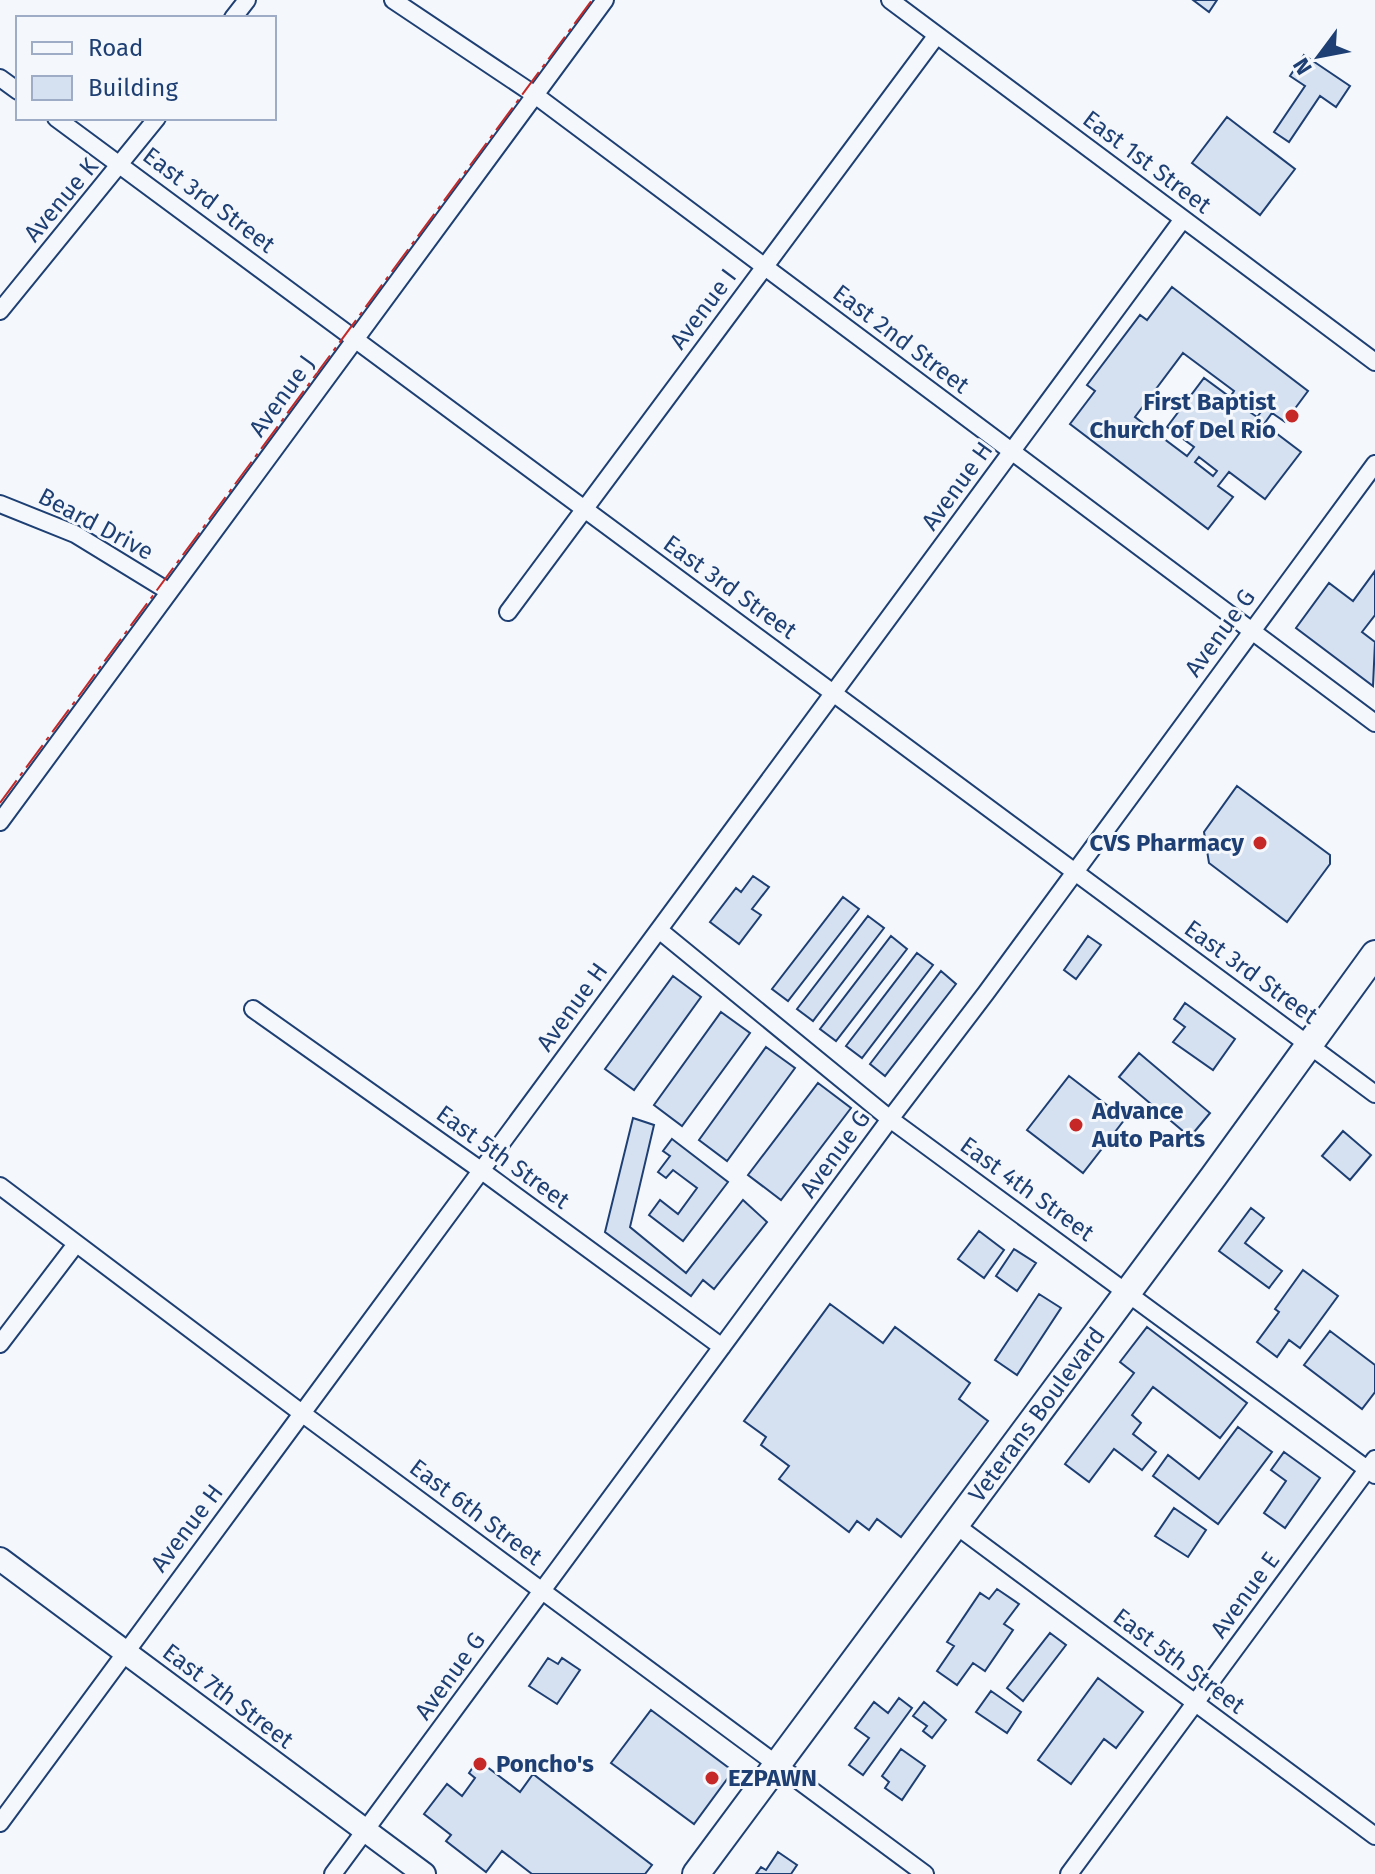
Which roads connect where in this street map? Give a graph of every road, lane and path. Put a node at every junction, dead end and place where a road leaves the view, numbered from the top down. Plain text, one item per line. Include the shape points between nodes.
1 (247, 0) edge
2 (393, 0) edge
3 (605, 0) edge
4 (890, 0) edge
5 (235, 16) edge
6 (937, 35) junction
7 (535, 95) junction
8 (59, 120) edge
9 (155, 120) edge
10 (121, 165) junction
11 (1183, 219) junction
12 (764, 267) junction
13 (0, 311) edge
14 (355, 338) junction
15 (1375, 362) edge
16 (1012, 452) junction
17 (1375, 464) edge
18 (0, 504) edge
19 (584, 509) junction
20 (168, 591) junction
21 (508, 612) dead end
22 (1251, 631) junction
23 (834, 693) junction
24 (1375, 723) edge
25 (0, 822) edge
26 (1074, 871) junction
27 (659, 930) junction
28 (1375, 954) edge
29 (253, 1009) dead end
30 (1308, 1045) junction
31 (1375, 1094) edge
32 (890, 1119) junction
33 (482, 1171) junction
34 (0, 1186) edge
35 (76, 1244) junction
36 (1126, 1292) junction
37 (0, 1344) edge
38 (722, 1347) junction
39 (303, 1414) junction
40 (1372, 1468) edge
41 (954, 1524) junction
42 (0, 1559) edge
43 (542, 1591) junction
44 (125, 1652) junction
45 (1195, 1703) junction
46 (777, 1764) junction
47 (0, 1823) edge
48 (365, 1830) junction
49 (1375, 1836) edge
50 (333, 1874) edge
51 (424, 1874) edge
52 (696, 1874) edge
53 (925, 1874) edge
54 (1069, 1874) edge

1 - 5 street
2 - 7 street, East 2nd Street
3 - 7 street, Avenue J
4 - 6 street, East 1st Street
6 - 11 street, East 1st Street
6 - 12 street, Avenue I
7 - 12 street, East 2nd Street
7 - 14 street, Avenue J
8 - 10 street, East 3rd Street
9 - 10 street, Avenue K
10 - 13 street, Avenue K
10 - 14 street, East 3rd Street
11 - 15 street, East 1st Street
11 - 16 street, Avenue H
12 - 16 street, East 2nd Street
12 - 19 street, Avenue I
14 - 19 street, East 3rd Street
14 - 20 street, Avenue J
16 - 22 street, East 2nd Street
16 - 23 street, Avenue H
17 - 22 street, Avenue G
18 - 20 street, Beard Drive via 75,534
19 - 21 street, Avenue I
19 - 23 street, East 3rd Street
20 - 25 street, Avenue J
22 - 24 street, East 2nd Street
22 - 26 street, Avenue G
23 - 26 street, East 3rd Street
23 - 27 street, Avenue H
26 - 30 street, East 3rd Street
26 - 32 street, Avenue G
27 - 32 street, East 4th Street
27 - 33 street, Avenue H
28 - 30 main road, Veterans Boulevard
29 - 33 street, East 5th Street
30 - 31 street, East 3rd Street
30 - 36 main road, Veterans Boulevard
32 - 36 street, East 4th Street
32 - 38 street, Avenue G
33 - 38 street, East 5th Street
33 - 39 street, Avenue H
34 - 35 street, East 6th Street
35 - 37 street
35 - 39 street, East 6th Street
36 - 40 street, East 4th Street
36 - 41 main road, Veterans Boulevard
38 - 43 street, Avenue G
39 - 43 street, East 6th Street
39 - 44 street, Avenue H
40 - 45 street, Avenue E
41 - 45 street, East 5th Street
41 - 46 main road, Veterans Boulevard
42 - 44 street, East 7th Street
43 - 46 street, East 6th Street
43 - 48 street, Avenue G
44 - 47 street, Avenue H
44 - 48 street, East 7th Street
45 - 49 street, East 5th Street
45 - 54 street, Avenue E
46 - 52 main road, Veterans Boulevard
46 - 53 street, East 6th Street
48 - 50 street, Avenue G
48 - 51 street, East 7th Street

